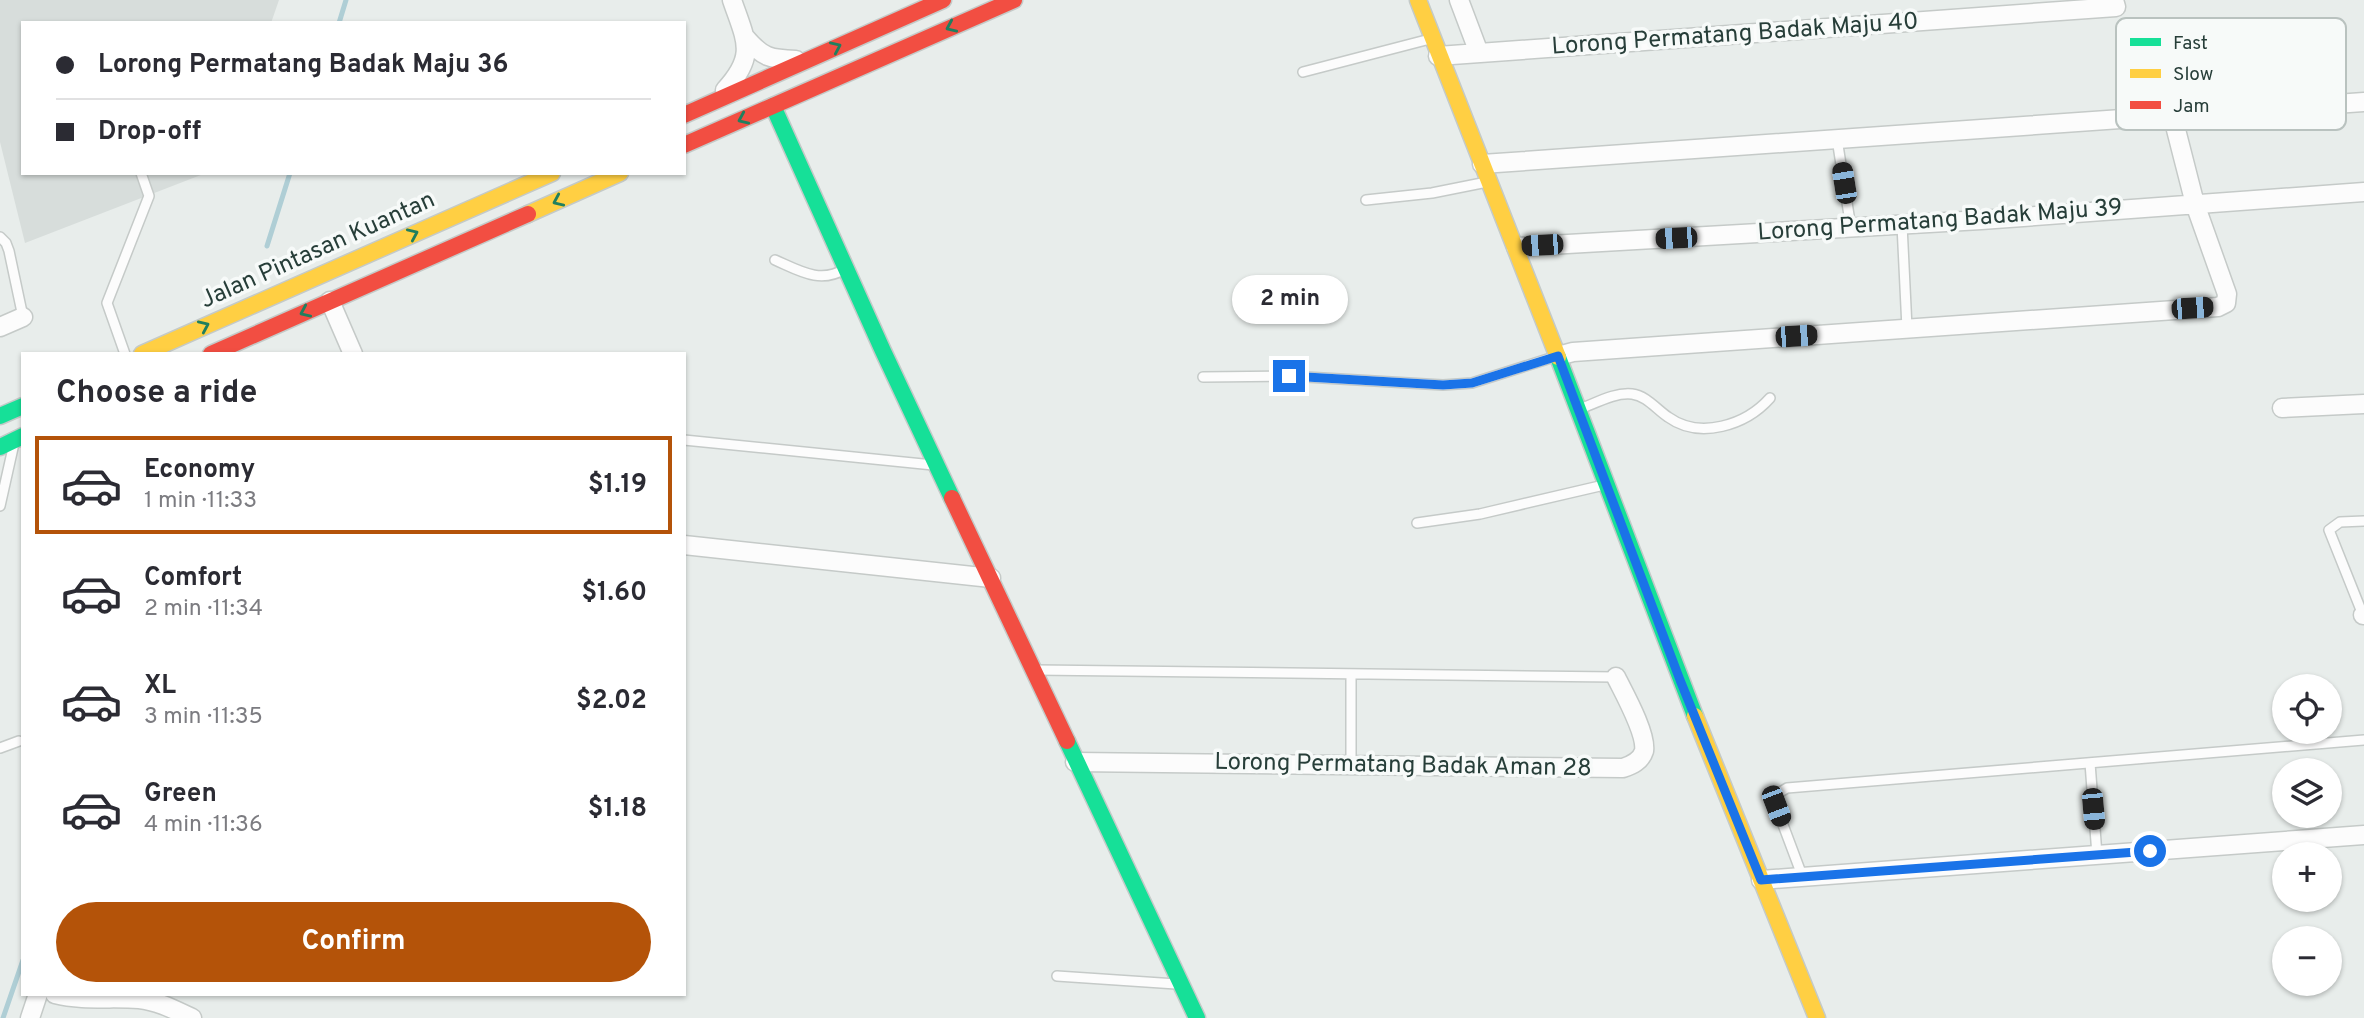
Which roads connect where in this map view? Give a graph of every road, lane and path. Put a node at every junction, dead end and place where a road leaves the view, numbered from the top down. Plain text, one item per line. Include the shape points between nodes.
1 (733, 0) edge
2 (943, 0) edge
3 (1014, 0) edge
4 (1418, 0) edge
5 (1459, 0) edge
6 (2115, 4) edge
7 (745, 37) junction
8 (1432, 38) junction
9 (1479, 53) junction
10 (1438, 56) junction
11 (807, 60) junction
12 (1303, 72) dead end
13 (2364, 102) edge
14 (713, 103) junction
15 (2346, 103) edge
16 (773, 106) junction
17 (686, 114) edge
18 (2116, 118) edge
19 (2176, 130) edge
20 (1837, 139) junction
21 (686, 144) edge
22 (1482, 163) junction
23 (142, 175) edge
24 (547, 175) edge
25 (615, 175) edge
26 (1484, 182) junction
27 (2364, 192) edge
28 (1366, 200) dead end
29 (2195, 204) junction
30 (1902, 225) junction
31 (1851, 228) junction
32 (0, 237) edge
33 (1516, 247) junction
34 (775, 260) dead end
35 (846, 269) junction
36 (330, 301) junction
37 (23, 317) joint
38 (0, 327) edge
39 (1907, 328) junction
40 (264, 330) junction
41 (124, 352) edge
42 (147, 352) edge
43 (215, 352) edge
44 (257, 352) edge
45 (352, 352) edge
46 (1558, 356) junction
47 (1203, 377) dead end
48 (1770, 398) dead end
49 (2364, 404) edge
50 (21, 407) edge
51 (2282, 408) dead end
52 (1579, 410) junction
53 (0, 416) edge
54 (686, 440) edge
55 (13, 441) edge
56 (937, 465) junction
57 (1607, 484) junction
58 (0, 506) edge
59 (2364, 521) edge
60 (1417, 523) dead end
61 (686, 545) edge
62 (991, 578) junction
63 (2364, 615) edge
64 (1034, 670) junction
65 (1351, 674) junction
66 (1616, 677) joint
67 (19, 740) dead end
68 (2364, 740) edge
69 (0, 748) edge
70 (1075, 762) junction
71 (2090, 764) junction
72 (1351, 765) junction
73 (2364, 835) edge
74 (2097, 855) junction
75 (1803, 878) junction
76 (1761, 880) junction
77 (1057, 976) dead end
78 (1181, 984) junction
79 (37, 996) edge
80 (64, 996) edge
81 (30, 1018) edge
82 (192, 1018) edge
83 (1197, 1018) edge
84 (1816, 1018) edge

1 - 7 street
11 -> 2 main road
3 -> 16 main road
4 - 8 main road
5 - 9 street
6 - 9 street, Lorong Permatang Badak Maju 40
7 - 11 street via 769,58
7 - 14 street via 746,60 741,71
8 - 10 main road
8 - 12 lane
9 - 10 street, Lorong Permatang Badak Maju 40
10 - 22 main road
11 - 14 main road
13 - 15 street
14 - 17 main road
16 -> 21 main road
16 - 35 main road
18 - 20 street
19 - 29 street
20 - 22 street
20 - 31 lane
22 - 26 main road
23 - 41 lane via 149,196 107,303
42 -> 24 main road, Jalan Pintasan Kuantan
25 -> 36 main road, Jalan Pintasan Kuantan
26 - 28 lane
26 - 33 main road
27 - 29 street, Lorong Permatang Badak Maju 39
29 - 30 street, Lorong Permatang Badak Maju 39
29 - 39 street via 2227,294 2226,303 2218,307
30 - 31 street, Lorong Permatang Badak Maju 39
30 - 39 lane
31 - 33 street, Lorong Permatang Badak Maju 39
32 - 37 lane via 9,251
33 - 46 main road
34 - 35 lane via 815,277 833,276
35 - 56 main road
36 -> 40 main road, Jalan Pintasan Kuantan
36 - 45 street
37 - 38 street
39 - 46 street
40 - 43 main road, Jalan Pintasan Kuantan
40 - 44 street
46 - 47 lane via 1472,383 1443,385 1289,376
46 - 52 main road
48 - 52 lane via 1749,417 1707,428 1679,423 1636,394 1619,395
49 - 51 street
50 - 53 main road
52 - 57 main road
54 - 56 lane
55 - 58 lane
56 - 62 main road
57 - 60 lane via 1480,514
57 - 76 main road
59 - 63 lane via 2340,522 2329,530
61 - 62 street
62 - 64 main road
64 - 65 lane
64 - 70 main road
65 - 66 lane
65 - 72 lane
66 - 72 street, Lorong Permatang Badak Aman 28 via 1643,738 1644,750 1633,765
67 - 69 lane
68 - 71 lane
70 - 72 street, Lorong Permatang Badak Aman 28
70 - 78 main road
71 - 74 lane
71 - 75 lane via 1787,788 1777,794 1776,806
73 - 74 street
74 - 75 street
75 - 76 street
76 - 84 main road
77 - 78 lane
78 - 83 main road
79 - 81 street
80 - 82 street via 141,999

